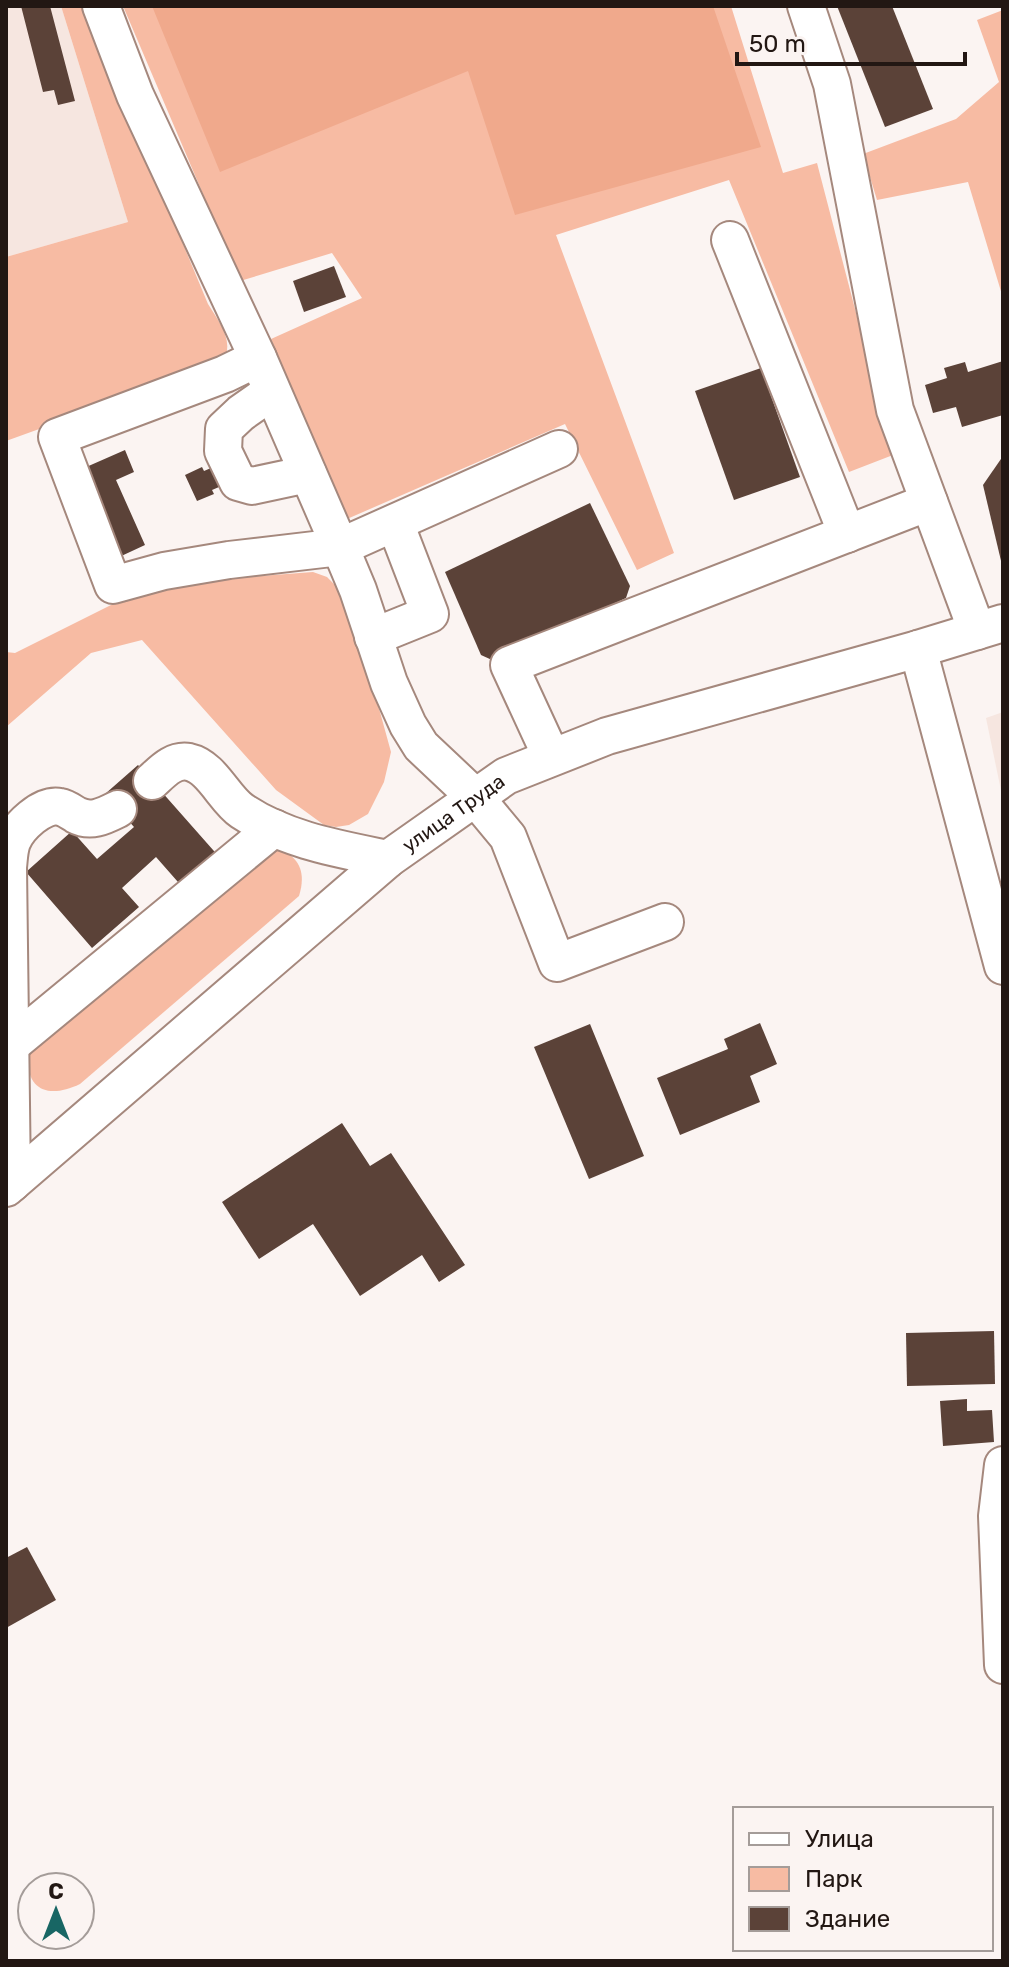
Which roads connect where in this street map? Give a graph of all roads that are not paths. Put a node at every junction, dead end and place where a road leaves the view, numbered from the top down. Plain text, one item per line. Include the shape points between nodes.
1 (101, 6) edge
2 (806, 6) edge
3 (730, 240) dead end
4 (258, 358) junction
5 (271, 392) junction
6 (559, 449) dead end
7 (308, 474) junction
8 (929, 502) junction
9 (395, 523) junction
10 (847, 534) junction
11 (340, 547) junction
12 (990, 627) edge
13 (373, 637) junction
14 (918, 649) junction
15 (551, 756) junction
16 (152, 781) dead end
17 (474, 796) junction
18 (118, 809) dead end
19 (274, 828) junction
20 (388, 859) junction
21 (665, 922) dead end
22 (1003, 966) edge
23 (12, 1044) junction
24 (9, 1186) edge
25 (1003, 1465) edge
26 (1003, 1665) edge

1 - 4 street via 135,95
2 - 8 street via 832,84 895,410
3 - 10 street
4 - 5 street
4 - 11 street via 57,437 113,585 229,560
5 - 7 street
5 - 7 street via 224,429 223,451 238,482 252,486
6 - 9 street
7 - 11 street
8 - 10 street
8 - 12 street
9 - 11 street
9 - 13 street via 430,614
10 - 15 street via 509,665
11 - 13 street
12 - 14 street, улица Труда
13 - 17 street via 421,746
14 - 15 street, улица Труда
14 - 22 street
15 - 17 street, улица Труда
16 - 19 street via 171,764 186,761 200,767 241,811
17 - 20 street, улица Труда
17 - 21 street via 508,837 557,963
18 - 23 street via 90,820 54,806 20,828 11,844
19 - 20 street via 328,847
19 - 23 street
20 - 24 street, улица Труда
23 - 24 street
25 - 26 street via 997,1516

